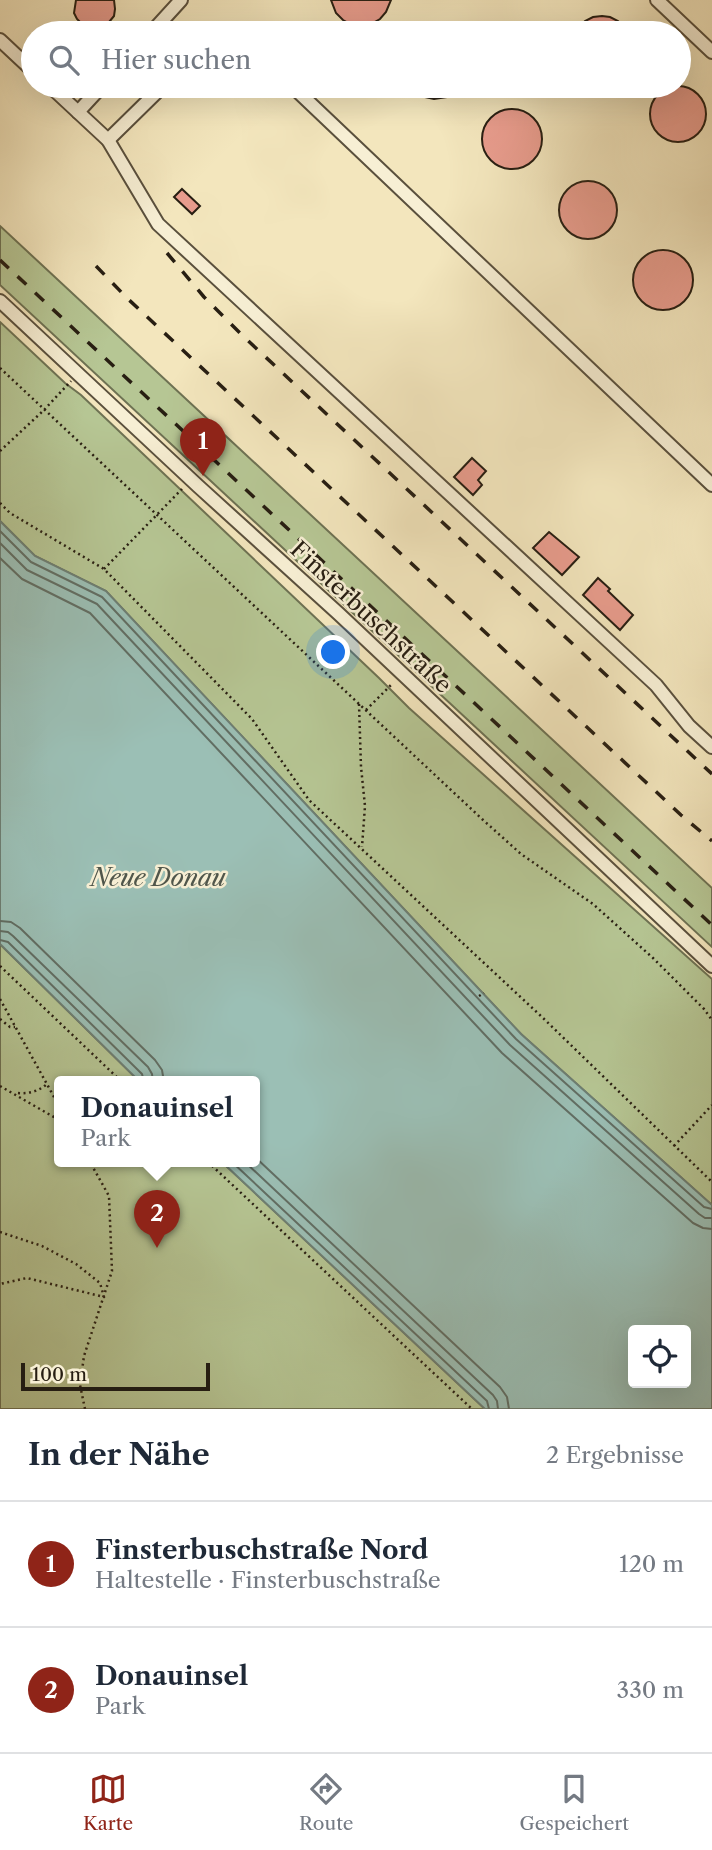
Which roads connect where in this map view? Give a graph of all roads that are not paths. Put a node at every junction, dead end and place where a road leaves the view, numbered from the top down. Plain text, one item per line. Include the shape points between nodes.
1 (181, 0) edge
2 (657, 0) edge
3 (161, 21) edge
4 (679, 21) edge
5 (691, 32) edge
6 (0, 40) edge
7 (712, 52) edge
8 (21, 60) edge
9 (63, 98) edge
10 (91, 98) edge
11 (151, 98) edge
12 (305, 98) edge
13 (78, 112) junction
14 (108, 140) junction
15 (0, 301) edge
16 (712, 485) edge
17 (712, 747) edge
18 (712, 967) edge

1 - 3 street
2 - 4 street
5 - 7 street
6 - 8 street
9 - 13 street
10 - 13 street
11 - 14 street
12 - 16 street
13 - 14 street
14 - 17 street via 158,223 656,685
15 - 18 street, Finsterbuschstraße

